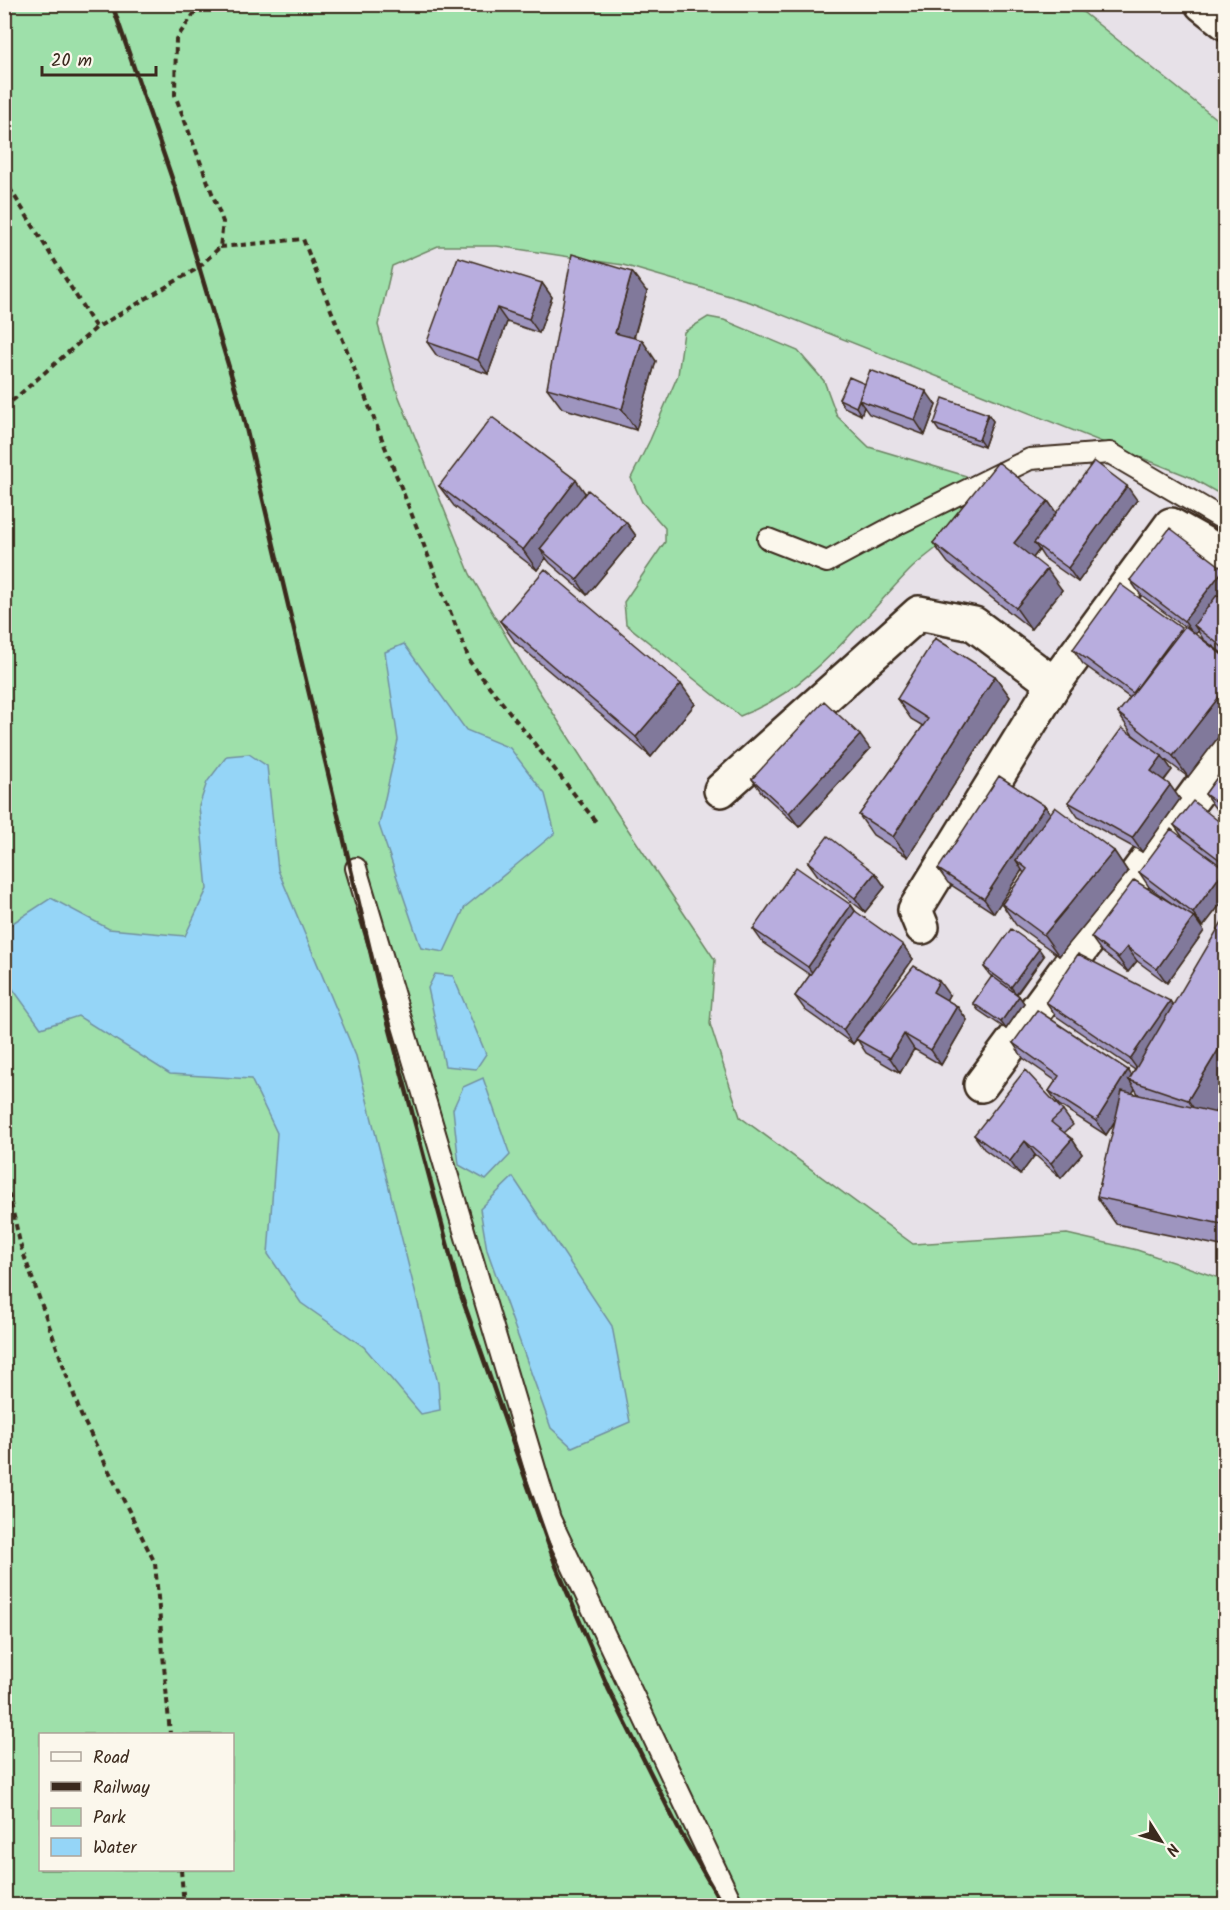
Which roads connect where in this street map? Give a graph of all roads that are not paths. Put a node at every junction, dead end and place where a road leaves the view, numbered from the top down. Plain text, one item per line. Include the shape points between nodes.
1 (1202, 4) edge
2 (1226, 22) edge
3 (1226, 521) edge
4 (768, 539) dead end
5 (1226, 556) edge
6 (1054, 684) junction
7 (1226, 753) edge
8 (721, 790) dead end
9 (356, 868) dead end
10 (922, 927) dead end
11 (981, 1085) dead end
12 (733, 1905) edge

1 - 2 street
3 - 4 lane via 1110,453 1030,459 827,562
5 - 6 street via 1171,525
6 - 8 street via 974,624 919,613
6 - 10 street via 915,910
7 - 11 street
9 - 12 lane via 550,1519

